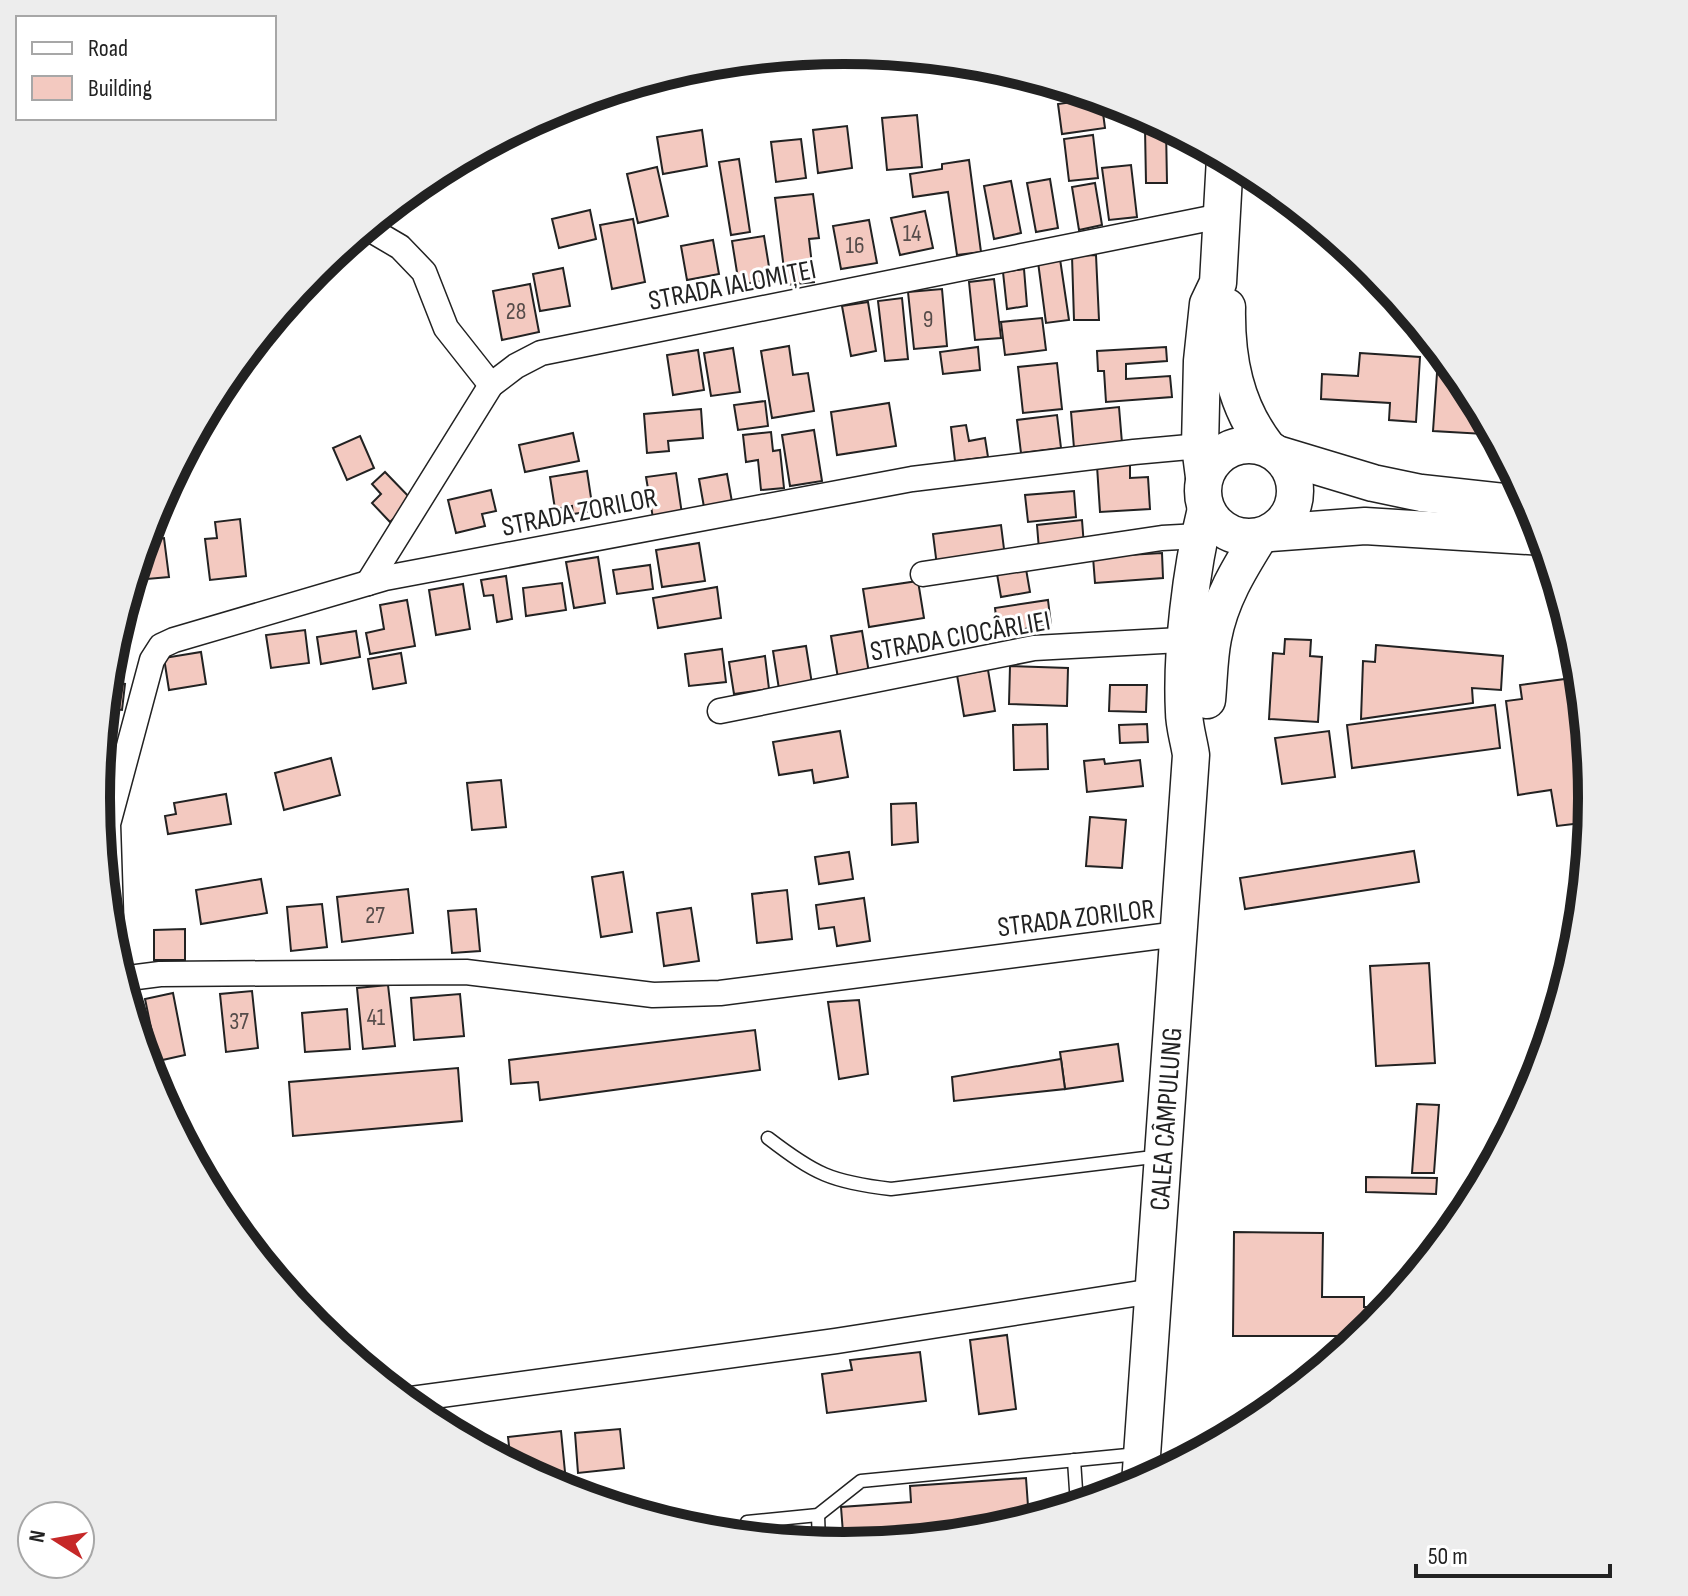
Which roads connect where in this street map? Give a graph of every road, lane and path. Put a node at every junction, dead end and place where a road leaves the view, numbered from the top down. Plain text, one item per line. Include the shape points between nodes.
1 (1224, 170) edge
2 (1221, 216) junction
3 (376, 233) edge
4 (1218, 283) junction
5 (491, 385) junction
6 (1273, 451) junction
7 (1202, 492) junction
8 (1516, 503) edge
9 (1264, 535) junction
10 (1529, 536) edge
11 (923, 574) dead end
12 (368, 583) junction
13 (1200, 639) junction
14 (720, 711) dead end
15 (110, 800) edge
16 (1178, 934) junction
17 (133, 978) edge
18 (768, 1138) dead end
19 (1163, 1156) junction
20 (1153, 1291) junction
21 (422, 1398) edge
22 (1074, 1460) junction
23 (1141, 1468) edge
24 (1076, 1494) edge
25 (818, 1515) junction
26 (747, 1522) dead end
27 (819, 1531) edge

1 - 2 main road, CALEA CÂMPULUNG
2 - 4 main road, CALEA CÂMPULUNG
2 - 5 street, STRADA IALOMIȚEI via 541,353
3 - 5 street via 400,247 424,272 446,328
4 - 6 main road, CALEA CÂMPULUNG via 1227,306 1226,342 1239,396
4 - 7 main road, CALEA CÂMPULUNG via 1208,304 1202,361
5 - 12 street, STRADA IALOMIȚEI
6 - 7 main road via 1252,444 1222,452 1212,463
6 - 8 main road via 1373,483
6 - 9 main road, CALEA CÂMPULUNG via 1290,467 1295,497 1282,524
7 - 9 main road via 1213,520 1234,535
7 - 11 street via 1162,538
7 - 12 street, STRADA ZORILOR via 1134,452 912,479
7 - 13 main road, CALEA CÂMPULUNG
9 - 10 main road via 1365,526
9 - 13 main road, CALEA CÂMPULUNG
12 - 15 street, STRADA ZORILOR via 161,646 152,660
13 - 14 street, STRADA CIOCÂRLIEI via 1034,648
13 - 16 main road, CALEA CÂMPULUNG via 1184,713 1191,755
16 - 17 street, STRADA ZORILOR via 720,993 653,995 466,972
16 - 19 main road, CALEA CÂMPULUNG
18 - 19 lane via 820,1174 891,1189
19 - 20 main road, CALEA CÂMPULUNG
20 - 21 street
20 - 23 main road, CALEA CÂMPULUNG
22 - 23 lane
22 - 24 lane
22 - 25 lane via 861,1481
25 - 26 lane
25 - 27 lane

